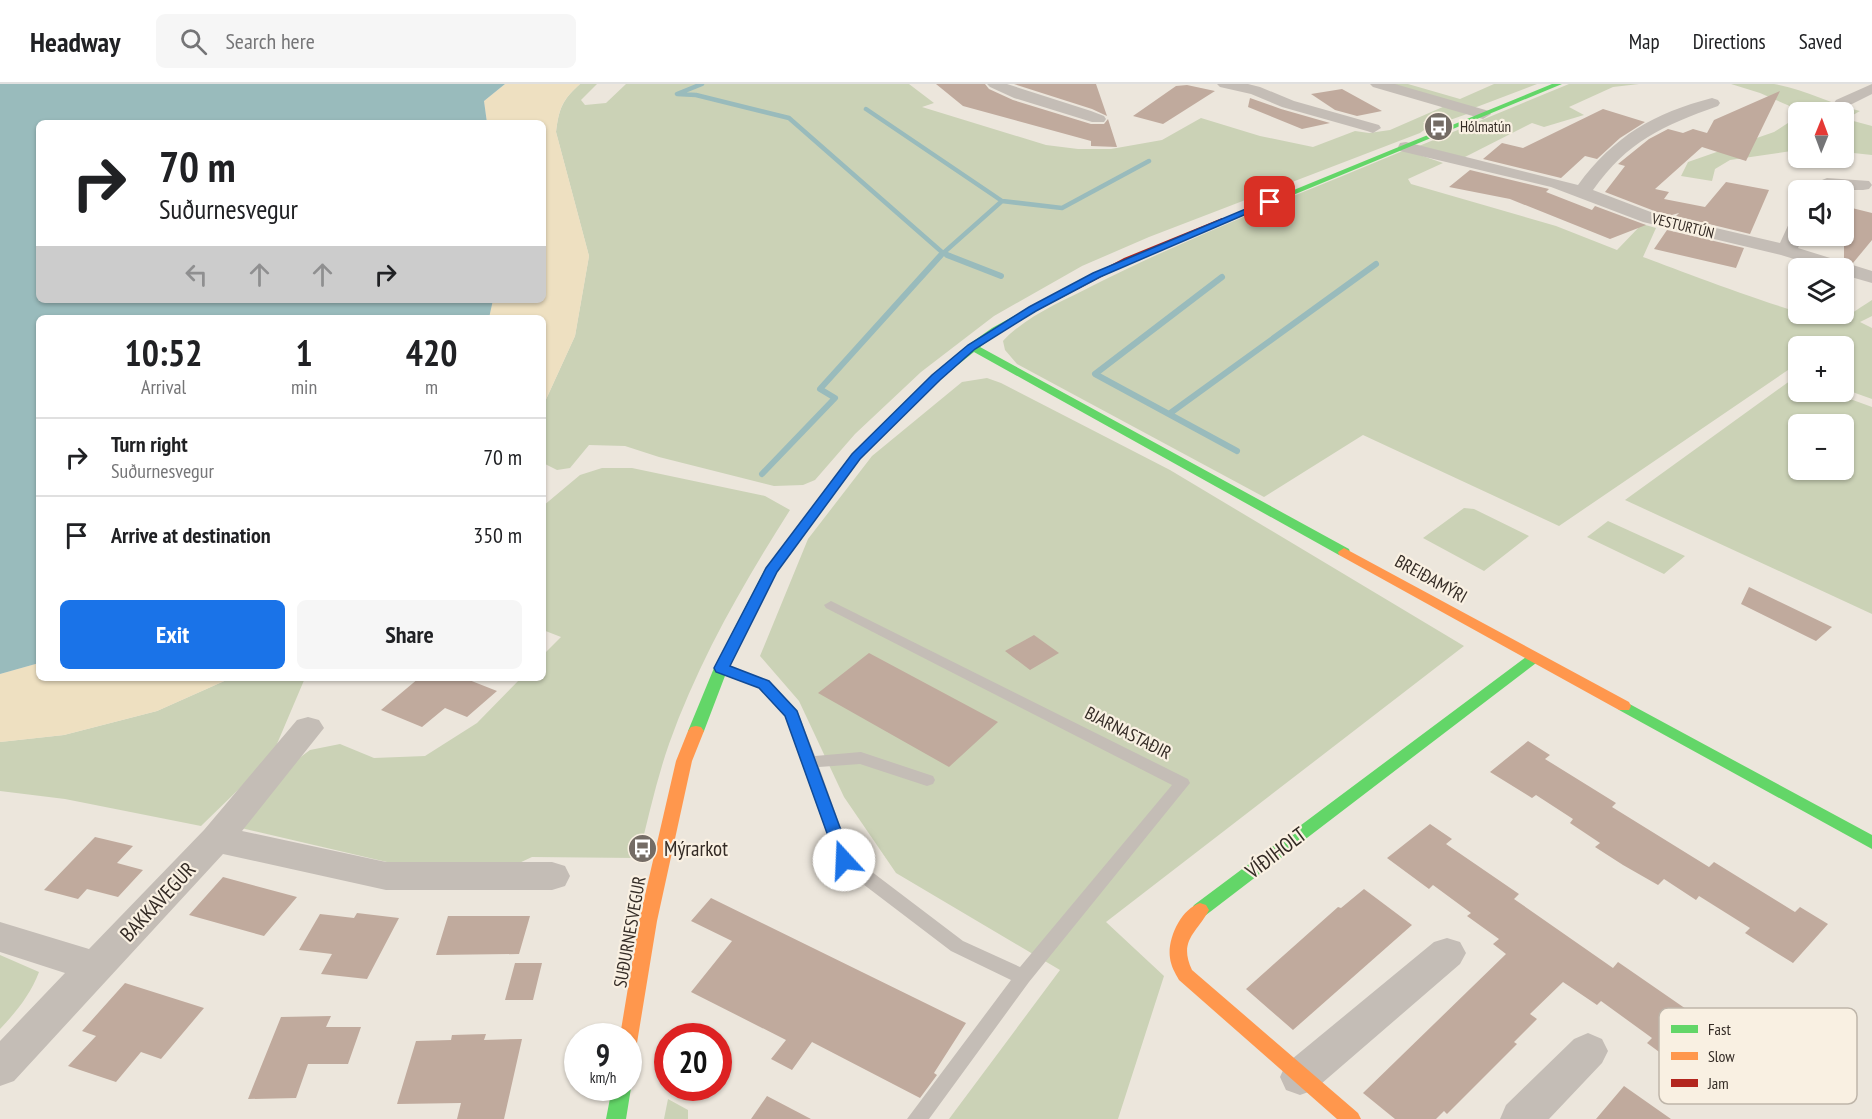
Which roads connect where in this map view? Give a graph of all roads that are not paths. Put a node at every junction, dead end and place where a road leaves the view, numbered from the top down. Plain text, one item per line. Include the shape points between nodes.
1 (995, 84) edge
2 (1225, 84) edge
3 (1270, 84) edge
4 (1378, 84) edge
5 (1558, 84) edge
6 (1872, 88) edge
7 (1255, 90) junction
8 (1846, 102) edge
9 (1712, 103) dead end
10 (1483, 114) junction
11 (1098, 119) dead end
12 (1373, 128) dead end
13 (1406, 147) junction
14 (1854, 187) edge
15 (1869, 189) edge
16 (1582, 192) junction
17 (1789, 246) edge
18 (1787, 251) junction
19 (1872, 277) edge
20 (972, 347) junction
21 (831, 605) dead end
22 (1535, 657) junction
23 (722, 668) junction
24 (308, 728) dead end
25 (808, 762) junction
26 (927, 780) dead end
27 (216, 839) junction
28 (1872, 843) edge
29 (552, 876) dead end
30 (0, 937) edge
31 (1446, 953) dead end
32 (96, 967) junction
33 (1023, 978) junction
34 (631, 1023) edge
35 (1588, 1051) dead end
36 (0, 1068) edge
37 (1300, 1077) junction
38 (619, 1101) edge
39 (616, 1119) edge
40 (917, 1119) edge
41 (1351, 1119) edge
42 (1521, 1119) edge

1 - 11 street
2 - 7 street
3 - 7 street
4 - 10 street
5 - 10 street, SUÐURNESVEGUR
6 - 8 street
7 - 12 street via 1288,104
9 - 16 street via 1637,136 1612,154
10 - 13 street, SUÐURNESVEGUR
13 - 16 street, VESTURTÚN
13 - 20 street, SUÐURNESVEGUR via 1127,260 1033,309
14 - 15 street
16 - 18 street, VESTURTÚN via 1659,221
17 - 18 street
18 - 19 street, VESTURTÚN
20 - 22 street, BREIÐAMÝRI
20 - 23 street, SUÐURNESVEGUR via 856,456 827,492 771,571
21 - 33 lane, BJARNASTAÐIR via 1182,783
22 - 28 street, BREIÐAMÝRI
22 - 37 street, VÍÐIHOLT via 1188,920 1183,928 1177,943 1179,966 1185,975
23 - 25 lane via 764,685 792,714
23 - 34 street, SUÐURNESVEGUR via 684,761 648,921
24 - 27 street, BAKKAVEGUR
25 - 26 lane via 861,758
25 - 33 lane via 844,860 957,946
27 - 29 street via 386,876
27 - 32 street, BAKKAVEGUR
30 - 32 street
31 - 37 street
32 - 36 street, BAKKAVEGUR
33 - 40 lane
35 - 42 street
37 - 41 street, VÍÐIHOLT
38 - 39 street

